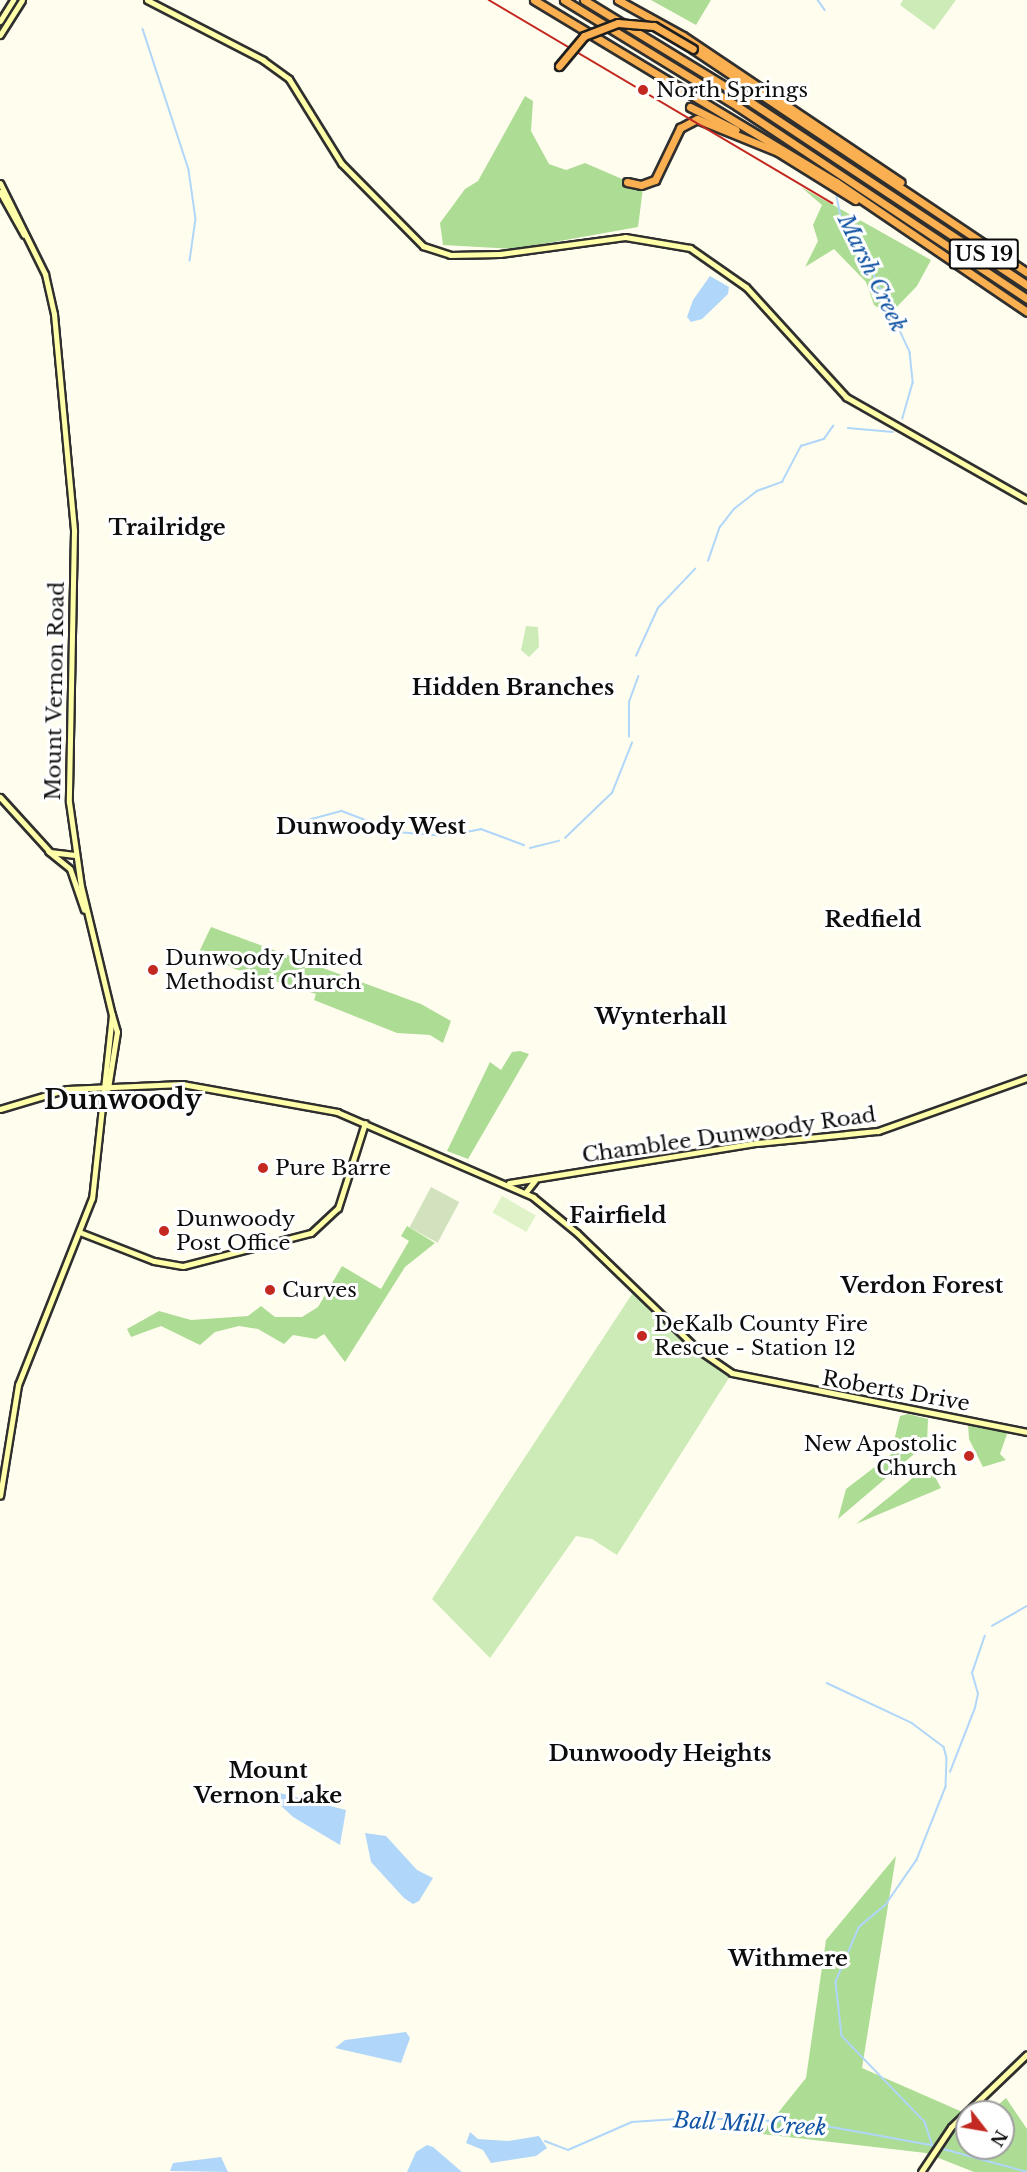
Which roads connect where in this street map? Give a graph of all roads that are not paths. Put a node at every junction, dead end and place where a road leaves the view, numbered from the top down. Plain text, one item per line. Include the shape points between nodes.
1 (14, 0) edge
2 (22, 0) edge
3 (147, 0) edge
4 (534, 0) edge
5 (564, 0) edge
6 (584, 0) edge
7 (618, 0) edge
8 (0, 21) edge
9 (0, 35) edge
10 (559, 66) dead end
11 (690, 107) dead end
12 (765, 146) junction
13 (627, 182) dead end
14 (0, 183) edge
15 (0, 192) edge
16 (943, 215) junction
17 (904, 225) junction
18 (36, 255) junction
19 (1027, 273) edge
20 (1027, 285) edge
21 (1027, 298) edge
22 (1027, 312) edge
23 (1027, 500) edge
24 (0, 797) edge
25 (47, 849) junction
26 (75, 855) junction
27 (87, 915) junction
28 (1027, 1077) edge
29 (108, 1089) junction
30 (0, 1109) edge
31 (365, 1123) junction
32 (535, 1180) junction
33 (507, 1183) junction
34 (525, 1193) junction
35 (82, 1233) junction
36 (1027, 1432) edge
37 (0, 1496) edge
38 (1027, 2054) edge
39 (921, 2172) edge

1 - 8 street
2 - 9 street
3 - 23 street via 263,60 289,80 340,163 423,246 450,255 500,254 633,237 690,248 746,287 846,397
4 - 17 highway
5 - 21 highway, US 19 via 737,106
6 - 20 highway, US 19 via 743,97
7 - 16 highway via 683,36
10 - 16 highway, bridge via 591,32 631,22 667,32
11 - 12 highway
12 - 13 highway via 692,120 680,128 655,180 641,185
12 - 17 highway
14 - 18 street
15 - 18 street
16 - 19 highway
17 - 22 highway
18 - 26 street, Mount Vernon Road via 52,298 74,531 67,764
24 - 25 street
25 - 26 street via 56,855
25 - 27 street via 51,858 70,869
26 - 27 street, Mount Vernon Road
27 - 29 street, Mount Vernon Road via 112,1015
28 - 32 street, Chamblee Dunwoody Road via 878,1131 757,1143
29 - 30 street, Chamblee Dunwoody Road via 62,1090
29 - 31 street, Chamblee Dunwoody Road via 192,1085 317,1107
29 - 35 street, Mount Vernon Road via 95,1184
31 - 33 street, Chamblee Dunwoody Road
31 - 35 street via 338,1208 311,1233 189,1266 156,1262
32 - 33 street, Chamblee Dunwoody Road
32 - 34 street
33 - 34 street, Roberts Drive
34 - 36 street, Roberts Drive via 577,1233 697,1349 732,1372
35 - 37 street, Mount Vernon Road via 18,1385
38 - 39 street via 951,2127

